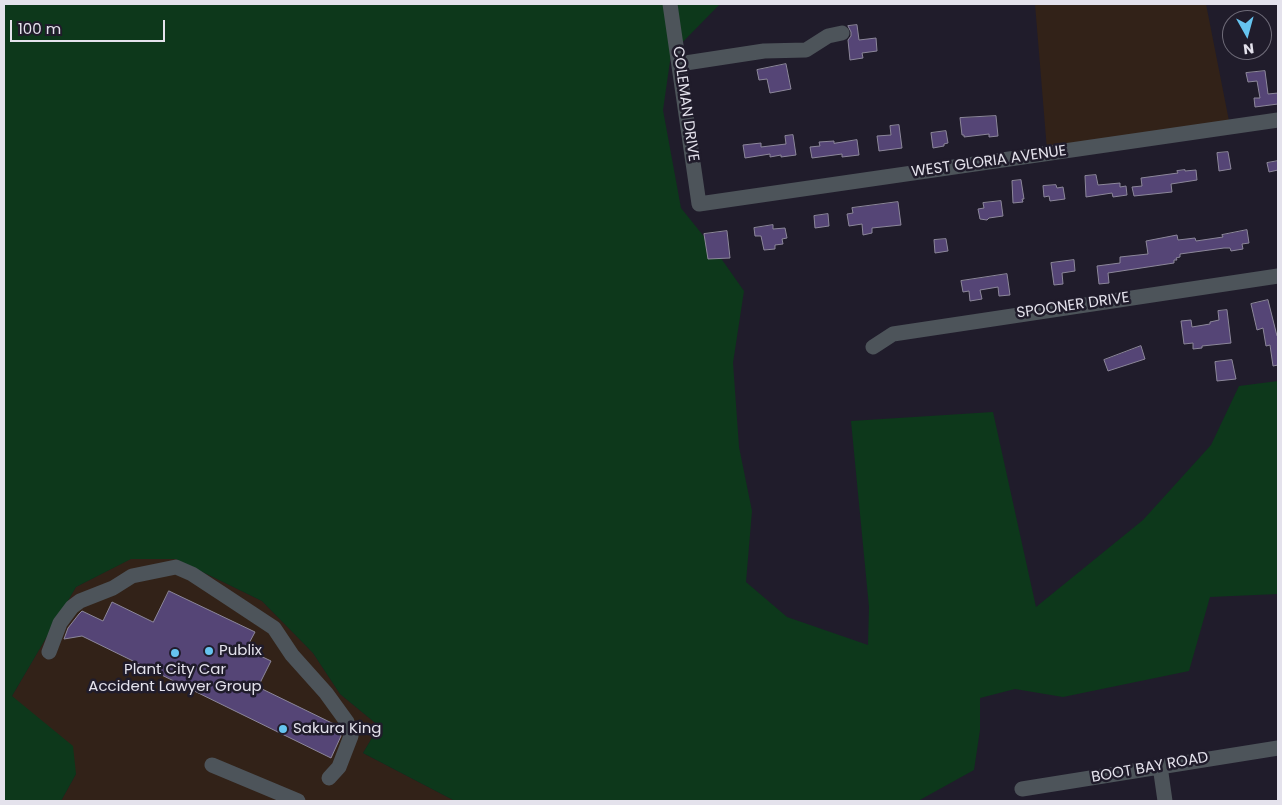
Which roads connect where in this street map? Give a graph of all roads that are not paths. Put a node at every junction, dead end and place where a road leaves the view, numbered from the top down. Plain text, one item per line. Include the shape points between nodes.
1 (670, 4) edge
2 (842, 33) dead end
3 (679, 64) junction
4 (1278, 120) edge
5 (699, 204) joint
6 (1278, 276) edge
7 (873, 347) dead end
8 (49, 652) dead end
9 (1278, 748) edge
10 (212, 764) dead end
11 (1160, 766) junction
12 (329, 778) dead end
13 (1022, 789) dead end
14 (298, 801) edge
15 (1165, 801) edge

1 - 3 street, COLEMAN DRIVE
2 - 3 street via 828,36 806,50 764,51
3 - 5 street, COLEMAN DRIVE
4 - 5 street, WEST GLORIA AVENUE
6 - 7 street, SPOONER DRIVE via 894,334
8 - 12 street via 60,624 80,601 113,588 132,576 176,567 192,574 274,628 347,722 351,736 339,768
9 - 11 street, BOOT BAY ROAD
10 - 14 street
11 - 13 street, BOOT BAY ROAD
11 - 15 street

